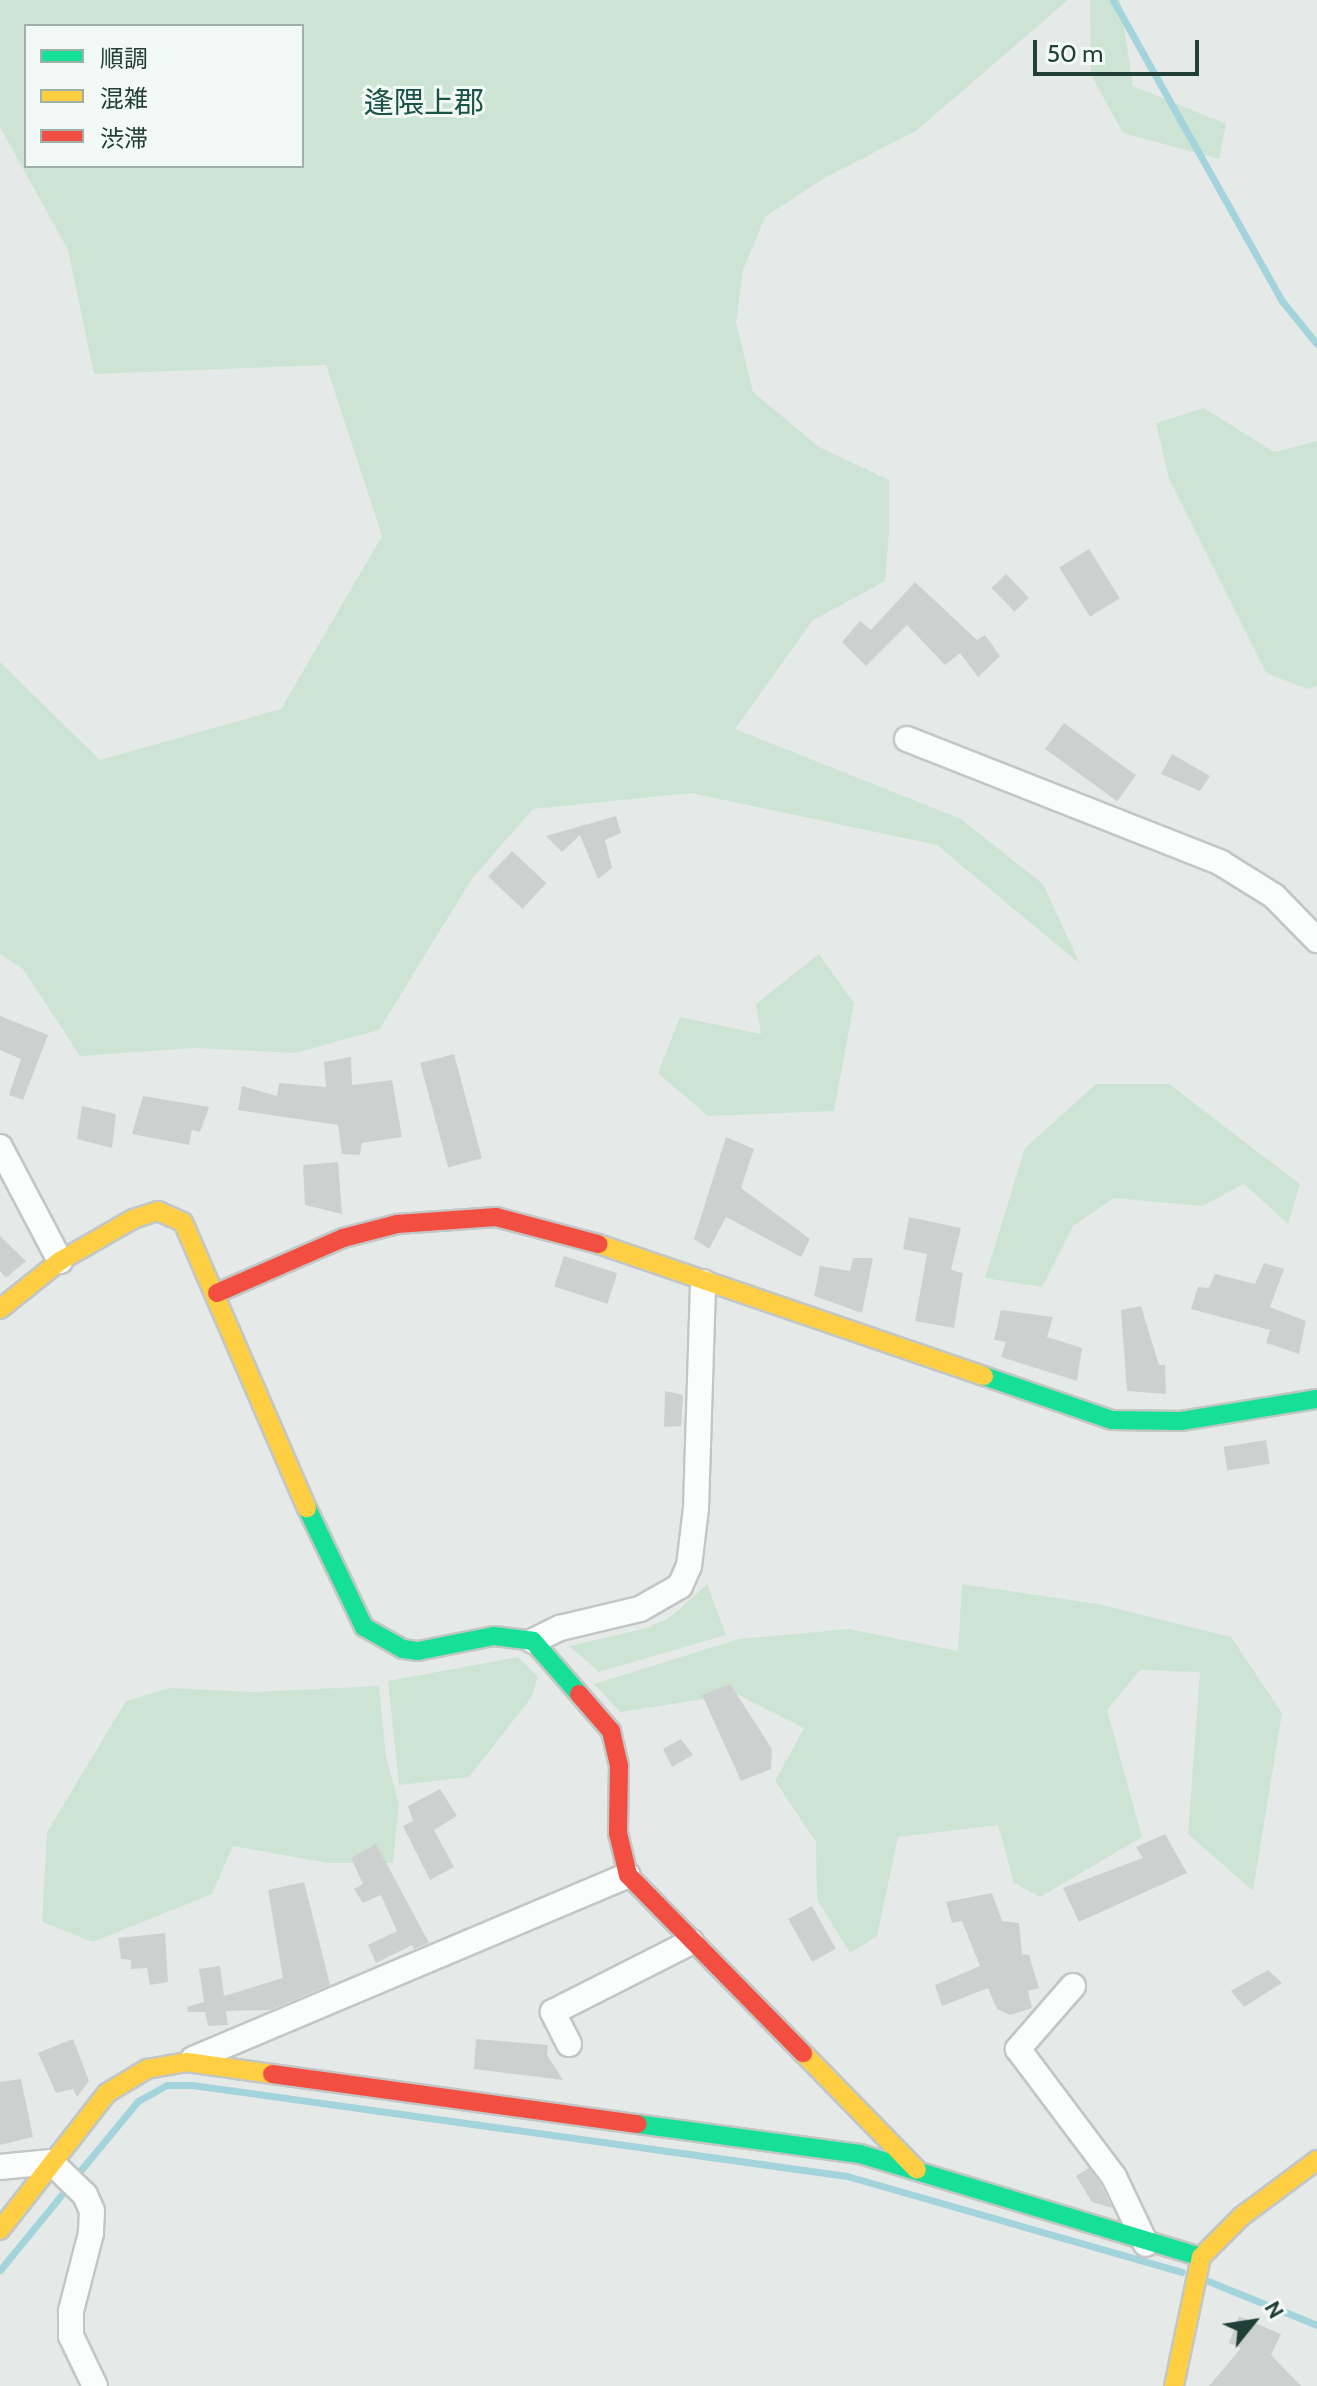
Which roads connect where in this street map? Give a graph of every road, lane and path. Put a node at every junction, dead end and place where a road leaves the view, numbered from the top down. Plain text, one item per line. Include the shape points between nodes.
1 (907, 739) dead end
2 (1317, 940) edge
3 (0, 1147) edge
4 (60, 1261) junction
5 (703, 1282) junction
6 (217, 1293) junction
7 (0, 1309) edge
8 (1317, 1399) edge
9 (533, 1641) junction
10 (628, 1875) junction
11 (691, 1942) junction
12 (1073, 1986) dead end
13 (569, 2044) dead end
14 (187, 2062) junction
15 (1317, 2160) edge
16 (51, 2162) junction
17 (0, 2167) edge
18 (917, 2170) junction
19 (0, 2230) edge
20 (1146, 2244) junction
21 (1201, 2257) junction
22 (95, 2386) edge
23 (1174, 2386) edge

1 - 2 street via 1221,863 1274,896
3 - 4 street
4 - 6 street via 133,1219 172,1213 194,1238
4 - 7 street
5 - 6 street via 550,1228 496,1217 445,1218 343,1238
5 - 8 street via 1112,1420 1181,1421
5 - 9 street via 696,1508 689,1566 680,1586 640,1609 560,1628
6 - 9 street via 322,1544 364,1627 403,1649 418,1651 494,1636 519,1635
9 - 10 street via 611,1731 619,1766 618,1833
10 - 11 street
10 - 14 street
11 - 13 street via 553,2012
11 - 18 street
12 - 20 street via 1018,2049 1114,2177
14 - 16 street via 147,2069 107,2093
14 - 18 street via 860,2154
15 - 21 street via 1242,2216
16 - 17 street
16 - 19 street
16 - 22 street via 85,2195 92,2211 71,2336
18 - 20 street
20 - 21 street
21 - 23 street via 1181,2332

